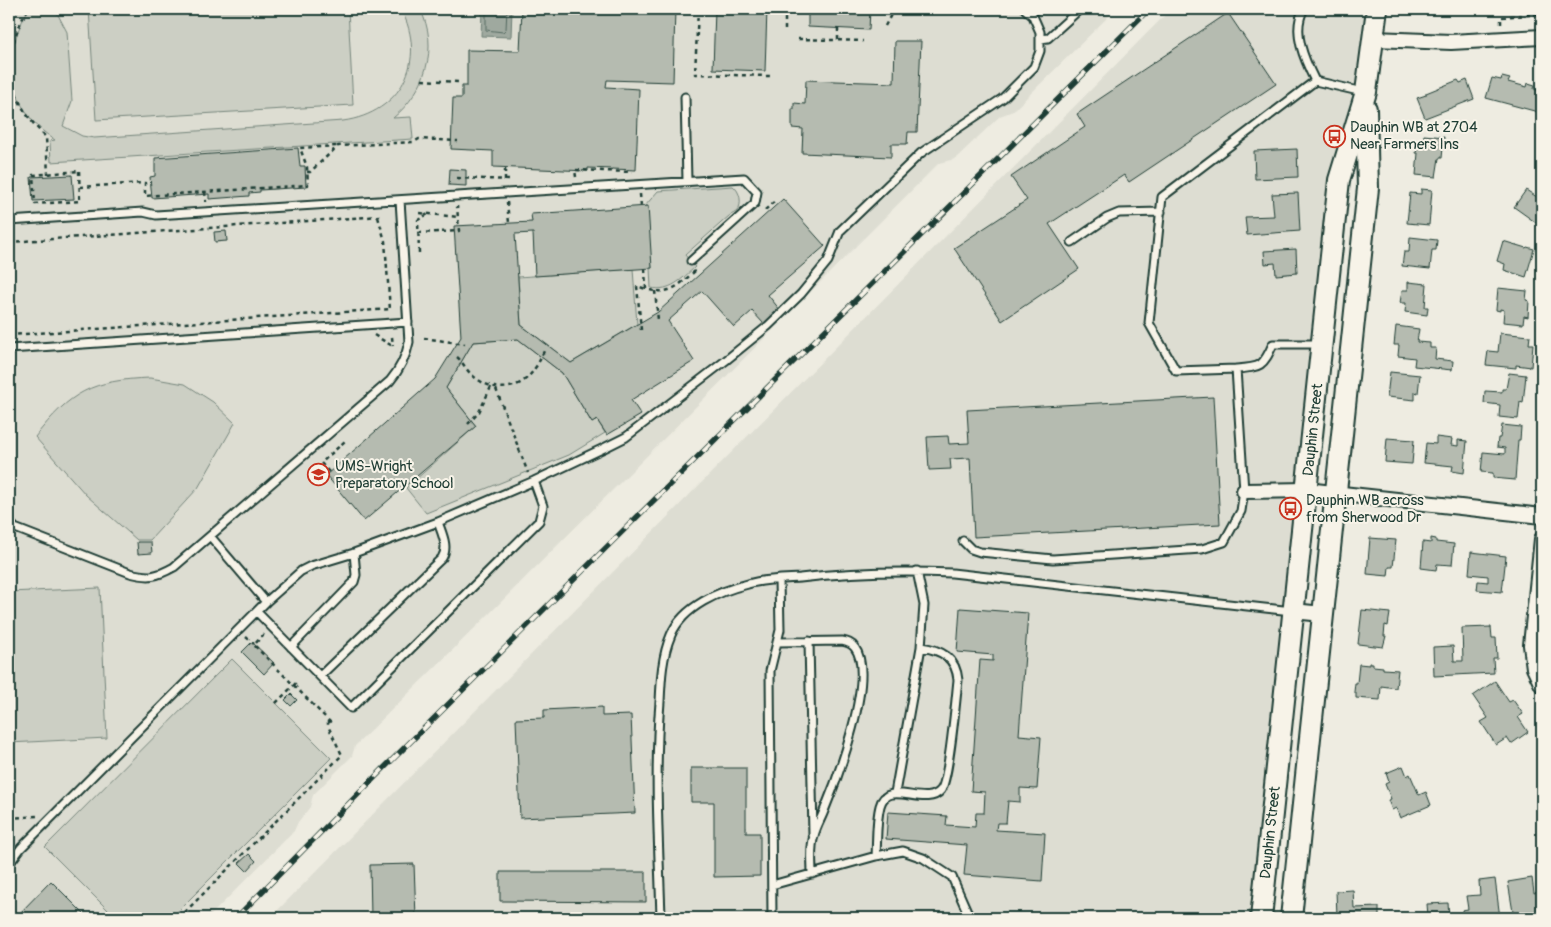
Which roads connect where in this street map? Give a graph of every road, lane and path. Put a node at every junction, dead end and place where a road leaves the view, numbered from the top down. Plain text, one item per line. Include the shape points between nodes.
1 (28, 9) edge
2 (698, 9) edge
3 (786, 9) edge
4 (894, 9) edge
5 (1025, 9) edge
6 (1080, 9) edge
7 (1304, 9) edge
8 (1377, 9) edge
9 (1542, 14) edge
10 (885, 26) dead end
11 (838, 28) dead end
12 (785, 30) dead end
13 (1542, 37) edge
14 (798, 39) dead end
15 (1040, 39) junction
16 (1374, 39) junction
17 (1502, 39) junction
18 (838, 40) junction
19 (863, 41) dead end
20 (770, 76) dead end
21 (422, 80) dead end
22 (1315, 81) junction
23 (460, 82) dead end
24 (1366, 92) junction
25 (685, 97) dead end
26 (458, 140) dead end
27 (338, 146) junction
28 (505, 168) dead end
29 (307, 172) junction
30 (638, 173) dead end
31 (48, 174) junction
32 (576, 177) dead end
33 (504, 180) dead end
34 (686, 181) junction
35 (80, 187) junction
36 (229, 190) junction
37 (205, 192) junction
38 (640, 193) dead end
39 (230, 197) dead end
40 (400, 200) junction
41 (507, 202) dead end
42 (206, 204) dead end
43 (641, 207) dead end
44 (1161, 212) junction
45 (420, 213) dead end
46 (428, 214) junction
47 (9, 221) edge
48 (509, 223) dead end
49 (418, 234) junction
50 (9, 242) edge
51 (1072, 242) dead end
52 (419, 253) dead end
53 (691, 261) dead end
54 (646, 289) dead end
55 (655, 291) dead end
56 (390, 309) junction
57 (391, 314) dead end
58 (658, 320) dead end
59 (408, 322) junction
60 (641, 330) dead end
61 (9, 335) edge
62 (392, 338) dead end
63 (424, 338) dead end
64 (466, 344) dead end
65 (1321, 344) junction
66 (393, 347) dead end
67 (9, 349) edge
68 (544, 351) dead end
69 (457, 357) dead end
70 (1236, 369) junction
71 (491, 387) junction
72 (496, 389) junction
73 (468, 424) dead end
74 (345, 442) dead end
75 (329, 472) dead end
76 (528, 474) dead end
77 (534, 482) junction
78 (1306, 490) junction
79 (1244, 491) junction
80 (1336, 494) junction
81 (1542, 516) edge
82 (9, 522) edge
83 (438, 522) junction
84 (210, 536) junction
85 (1542, 540) edge
86 (963, 541) dead end
87 (354, 553) junction
88 (917, 571) junction
89 (779, 580) junction
90 (266, 602) junction
91 (1292, 611) junction
92 (257, 612) junction
93 (1323, 614) junction
94 (265, 633) dead end
95 (245, 636) dead end
96 (809, 640) junction
97 (777, 642) junction
98 (254, 644) junction
99 (291, 647) junction
100 (921, 647) junction
101 (320, 676) junction
102 (298, 681) dead end
103 (1542, 685) edge
104 (294, 686) junction
105 (276, 703) dead end
106 (328, 720) junction
107 (332, 724) dead end
108 (895, 793) junction
109 (39, 816) dead end
110 (9, 818) edge
111 (813, 838) junction
112 (876, 856) junction
113 (9, 864) edge
114 (812, 874) junction
115 (772, 885) junction
116 (180, 918) edge
117 (661, 918) edge
118 (772, 918) edge
119 (970, 918) edge
120 (1261, 918) edge
121 (1291, 918) edge

1 - 31 path via 14,36 10,68 17,98 33,125 46,136
2 - 20 path via 695,74
3 - 12 path
4 - 10 path
5 - 15 lane via 1033,16
6 - 15 lane via 1048,38
7 - 22 lane via 1299,37
8 - 16 main road, Dauphin Street
9 - 17 path via 1501,17
11 - 18 path
13 - 17 street
14 - 18 path
15 - 77 lane via 1034,68 1003,98 921,153 847,224 840,231 828,261 801,294 768,326 626,437
16 - 17 street via 1451,42
16 - 24 main road, Dauphin Street
18 - 19 path
21 - 23 path
22 - 24 lane
22 - 44 lane via 1162,197
24 - 65 main road, Dauphin Street via 1339,180
24 - 80 main road, Dauphin Street via 1368,188
25 - 34 lane
26 - 27 path via 419,139 414,142
27 - 29 path
27 - 29 path via 300,148
28 - 33 path
29 - 36 path via 308,185
30 - 32 path via 576,170
31 - 35 path via 79,172
31 - 35 path via 32,175 35,204 80,201
34 - 40 lane
34 - 53 lane via 744,178 756,192 755,203
35 - 37 path via 144,183 145,196
36 - 37 path
36 - 39 path
37 - 42 path
38 - 43 path
40 - 47 lane
40 - 59 lane
41 - 48 path
44 - 51 lane via 1119,213
44 - 70 lane via 1149,323 1176,371
45 - 46 path
46 - 49 path via 418,220
46 - 49 path via 458,217 458,231
49 - 52 path
50 - 56 path via 379,216 385,242
54 - 60 path via 637,286
55 - 58 path
56 - 57 path
56 - 61 path
59 - 67 lane
59 - 84 lane via 407,352 400,369 390,381
62 - 66 path
63 - 64 path
65 - 70 lane via 1273,344 1266,360 1256,368
65 - 78 main road, Dauphin Street
68 - 72 path via 536,368 526,378 510,387
69 - 71 path via 470,374
70 - 79 lane
71 - 72 path
71 - 73 path via 479,412
72 - 76 path
74 - 75 path via 321,462
77 - 83 lane
77 - 101 lane via 543,506 540,521 351,708
78 - 79 street
78 - 80 street
78 - 91 main road, Dauphin Street
79 - 86 lane via 1241,511 1224,542 1202,549 1053,558 980,552
80 - 81 street
80 - 93 main road, Dauphin Street
82 - 84 lane via 15,528 63,548 146,577 174,567
83 - 87 lane
83 - 101 lane via 446,552 442,558
84 - 90 lane
85 - 103 street via 1531,645 1534,668
87 - 90 lane via 301,570
87 - 99 lane via 354,582
88 - 89 lane
88 - 91 lane
88 - 100 lane via 924,605
89 - 97 lane via 780,630
89 - 117 lane via 750,583 724,591 696,606 671,634 662,667 657,736
90 - 92 lane
91 - 93 street
91 - 120 main road, Dauphin Street
92 - 99 lane
92 - 113 lane via 21,848
93 - 121 main road, Dauphin Street
94 - 98 path
95 - 98 path
96 - 97 lane
96 - 111 lane
96 - 111 lane via 850,643 858,655 862,679 836,780
97 - 115 lane via 770,671
98 - 104 path
99 - 101 lane
100 - 108 lane
100 - 108 lane via 944,654 957,669 946,774 942,790 935,795
102 - 104 path
104 - 105 path
104 - 106 path
106 - 107 path
106 - 116 path via 342,755
108 - 112 lane via 880,805
109 - 110 path
111 - 114 lane
112 - 114 lane
112 - 119 lane via 903,851 923,858 952,877
114 - 115 lane
115 - 118 lane

